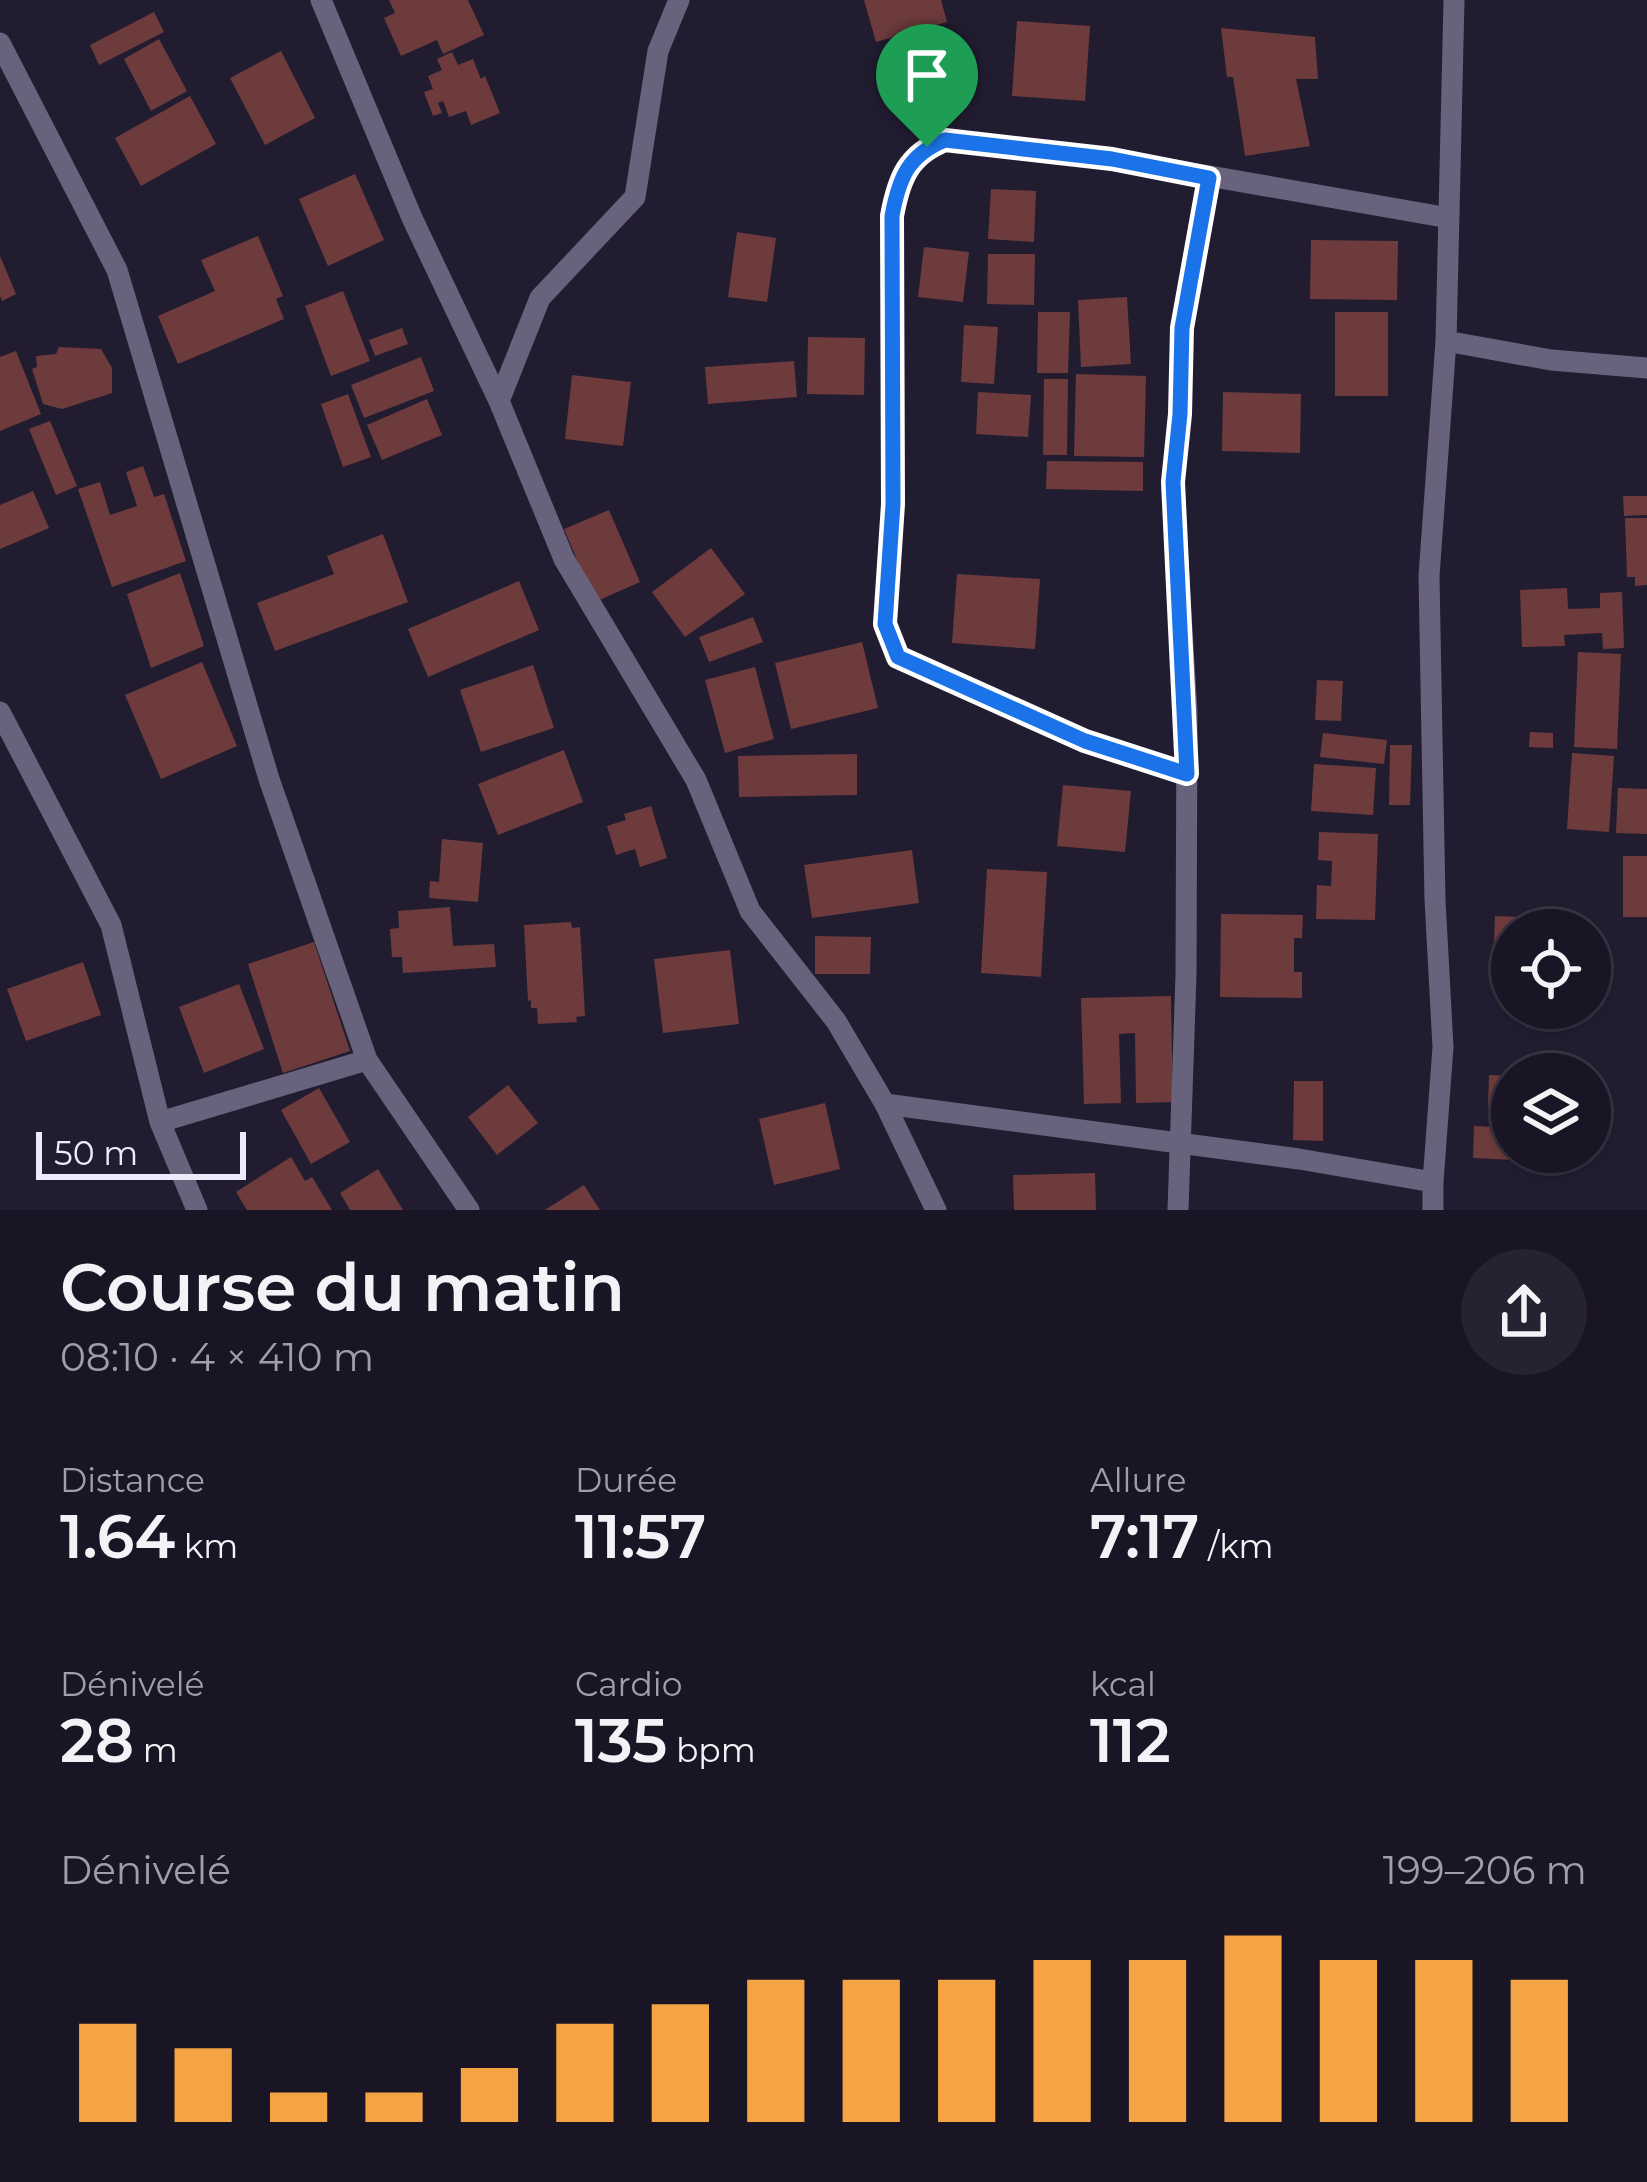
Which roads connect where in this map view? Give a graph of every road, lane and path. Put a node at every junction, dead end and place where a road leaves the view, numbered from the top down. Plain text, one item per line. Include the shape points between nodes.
1 (321, 0) edge
2 (679, 0) edge
3 (1454, 0) edge
4 (0, 43) edge
5 (1209, 178) junction
6 (1449, 218) junction
7 (1446, 341) junction
8 (1647, 368) edge
9 (499, 401) junction
10 (0, 712) edge
11 (1187, 774) junction
12 (367, 1060) junction
13 (885, 1104) junction
14 (160, 1122) junction
15 (1180, 1146) junction
16 (1433, 1182) junction
17 (197, 1210) edge
18 (469, 1210) edge
19 (936, 1210) edge
20 (1178, 1210) edge
21 (1433, 1210) edge

1 - 9 street
2 - 9 street via 658,51 634,196 540,298
3 - 6 street
4 - 12 street via 117,270 269,779
5 - 6 street
5 - 11 street via 1182,328 1173,482
5 - 11 street via 945,140 911,160 892,216 888,641 898,657 1085,741
6 - 7 street
7 - 8 street
7 - 16 street via 1429,576 1443,1047
9 - 13 street via 564,559 696,780 750,911 836,1021
10 - 14 street via 111,925
11 - 15 street
12 - 14 street
12 - 18 street
13 - 15 street
13 - 19 street
14 - 17 street
15 - 16 street
15 - 20 street
16 - 21 street

